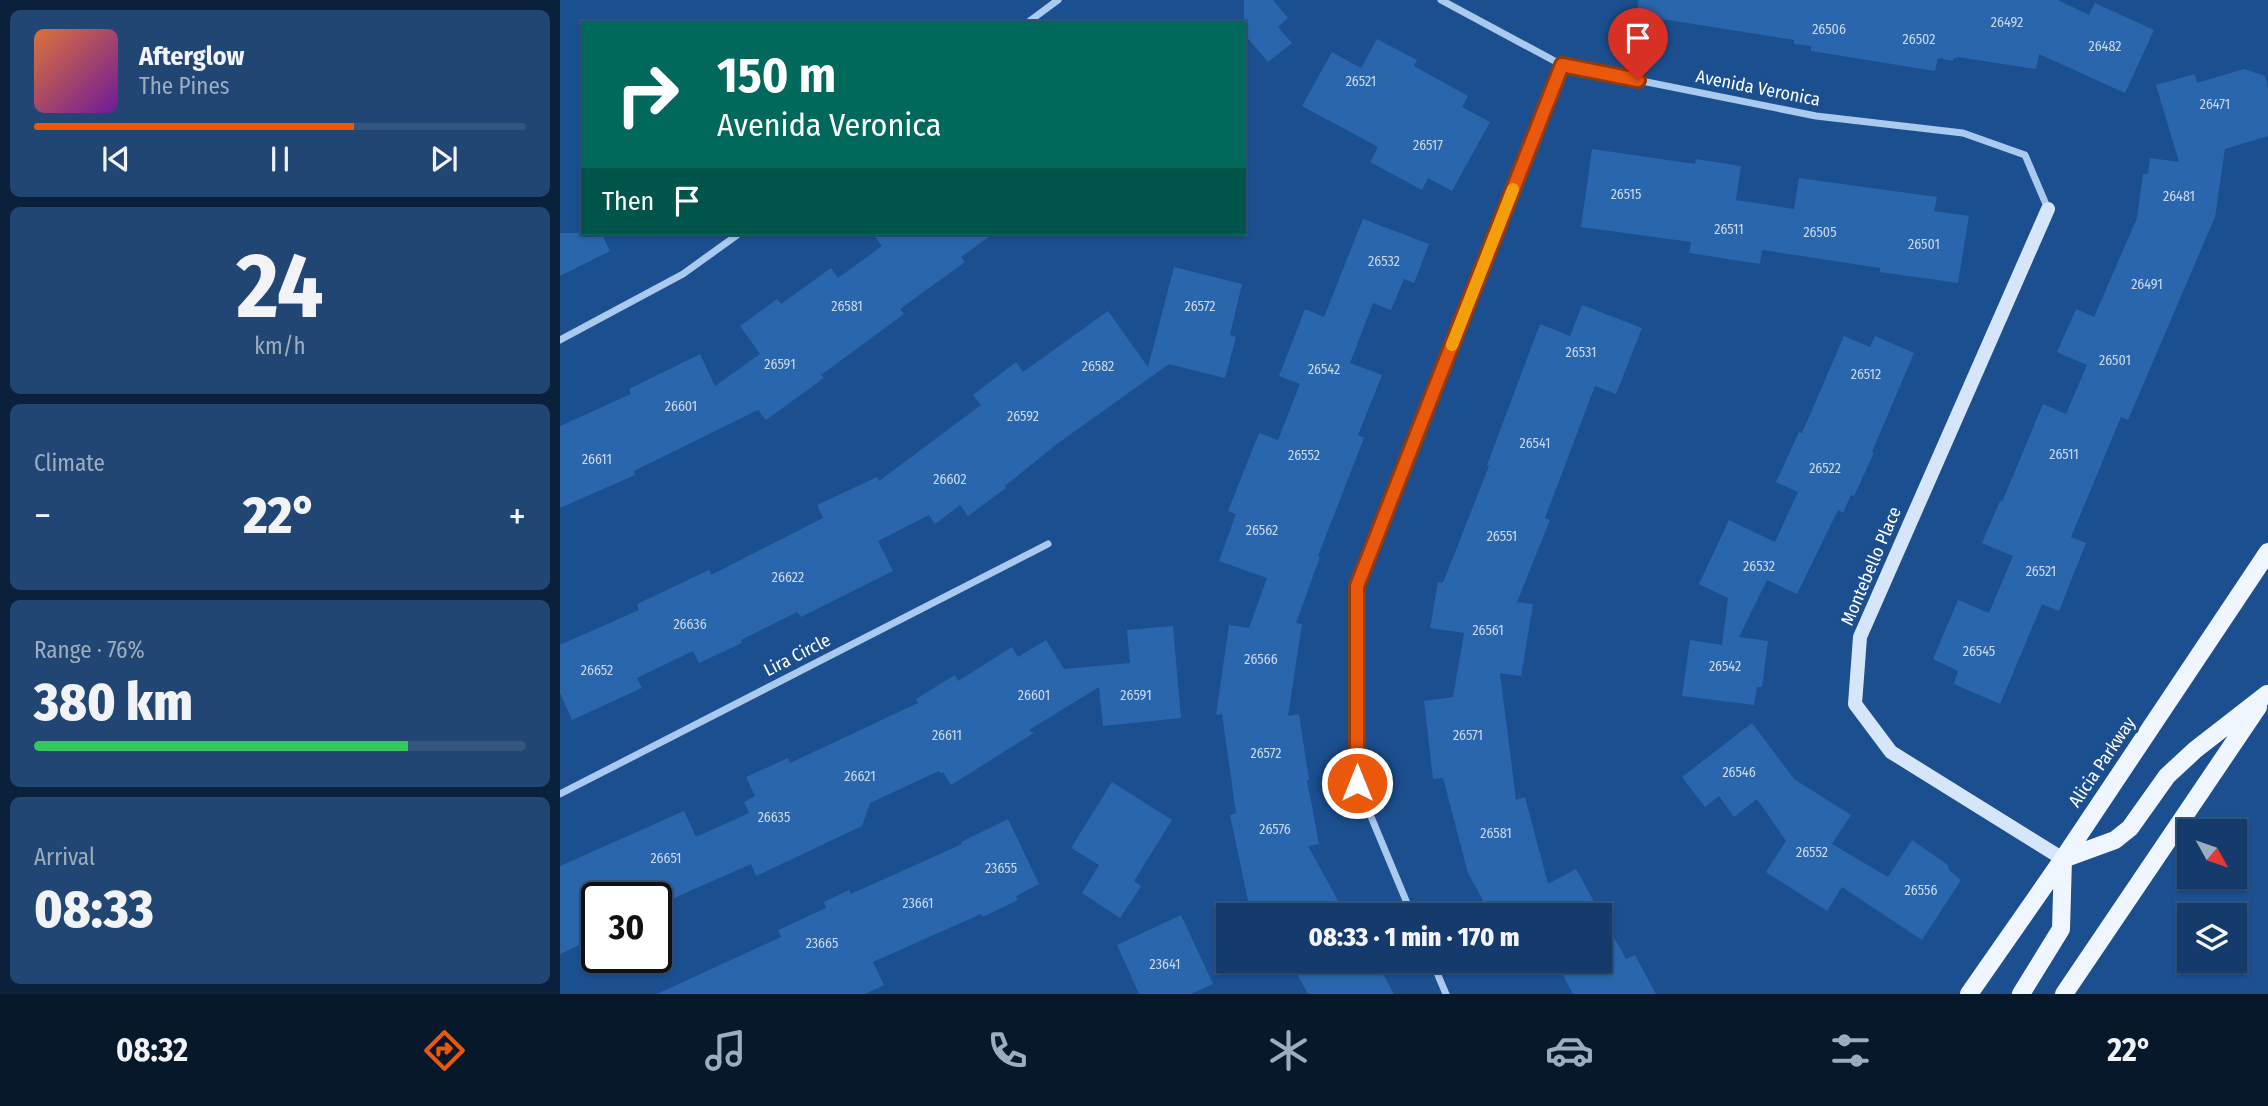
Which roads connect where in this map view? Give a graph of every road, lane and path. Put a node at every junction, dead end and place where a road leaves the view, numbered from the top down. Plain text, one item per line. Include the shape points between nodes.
1 (1058, 0) edge
2 (1441, 0) edge
3 (1030, 21) edge
4 (1562, 65) junction
5 (2048, 209) joint
6 (737, 235) edge
7 (560, 340) edge
8 (1048, 544) dead end
9 (2268, 552) edge
10 (2268, 694) edge
11 (560, 794) edge
12 (2063, 859) junction
13 (1407, 903) edge
14 (1437, 973) edge
15 (1446, 994) edge
16 (1969, 994) edge
17 (2021, 994) edge
18 (2064, 994) edge

1 - 3 street
2 - 4 street, Avenida Veronica
4 - 5 street, Avenida Veronica via 1816,116 1963,133 2025,155
4 - 13 street via 1357,586 1357,783
5 - 12 street, Montebello Place via 1860,638 1855,704 1891,752
6 - 7 street via 683,274
8 - 11 street, Lira Circle
9 - 12 main road, Alicia Parkway
10 - 12 main road via 2167,776 2122,835
10 - 18 main road
12 - 16 main road, Alicia Parkway
12 - 17 main road via 2061,929
14 - 15 street

